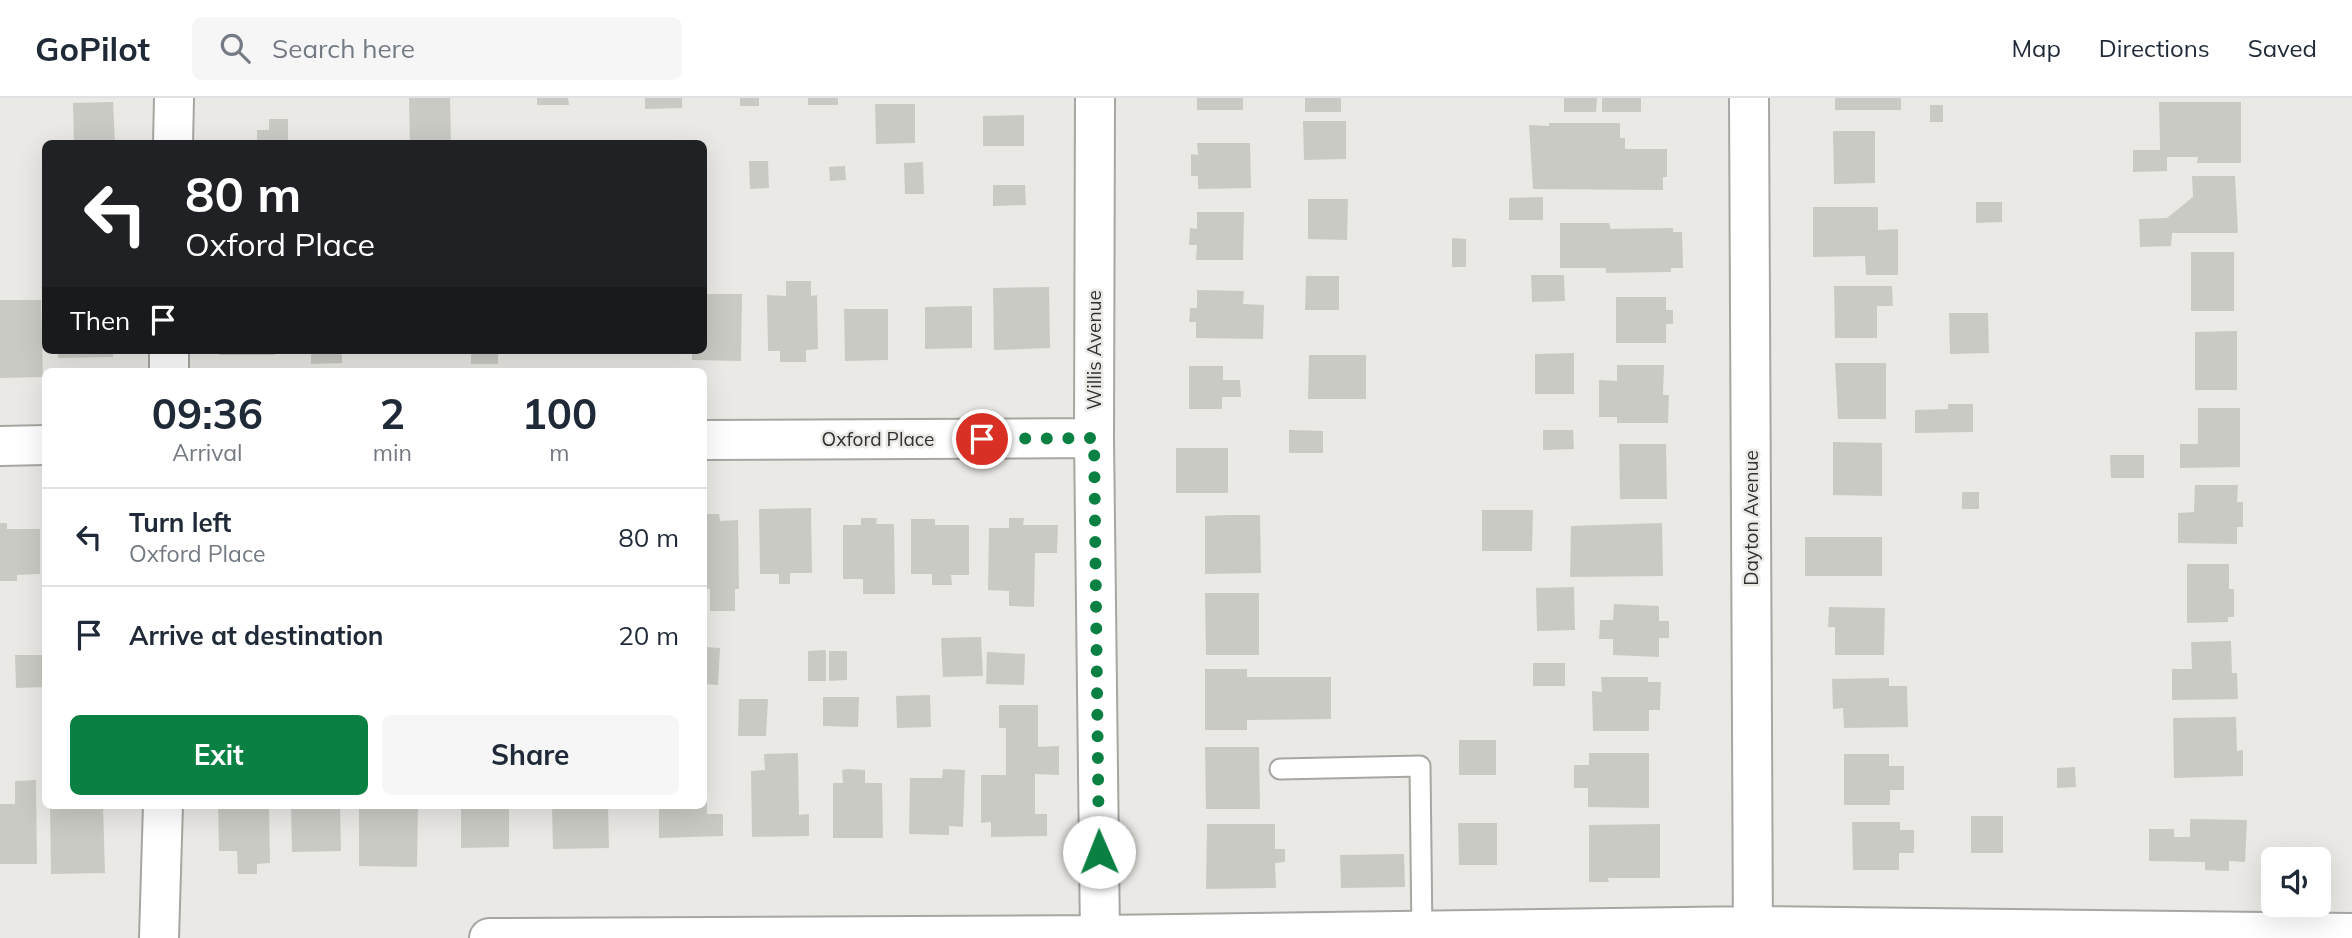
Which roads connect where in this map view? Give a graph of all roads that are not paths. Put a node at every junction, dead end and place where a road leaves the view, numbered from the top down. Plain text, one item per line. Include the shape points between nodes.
1 (174, 98) edge
2 (1095, 98) edge
3 (1749, 98) edge
4 (173, 140) edge
5 (1094, 438) junction
6 (707, 440) edge
7 (42, 445) edge
8 (0, 446) edge
9 (1280, 769) dead end
10 (163, 809) edge
11 (1753, 932) edge
12 (2352, 933) edge
13 (1422, 934) edge
14 (1100, 936) edge
15 (159, 938) edge
16 (489, 938) edge

1 - 4 street
2 - 5 street, Willis Avenue
3 - 11 street, Dayton Avenue
5 - 6 street, Oxford Place
5 - 14 street, Willis Avenue
7 - 8 street
9 - 13 lane via 1420,766
10 - 15 street
11 - 12 street
11 - 13 street
13 - 14 street
14 - 16 street

